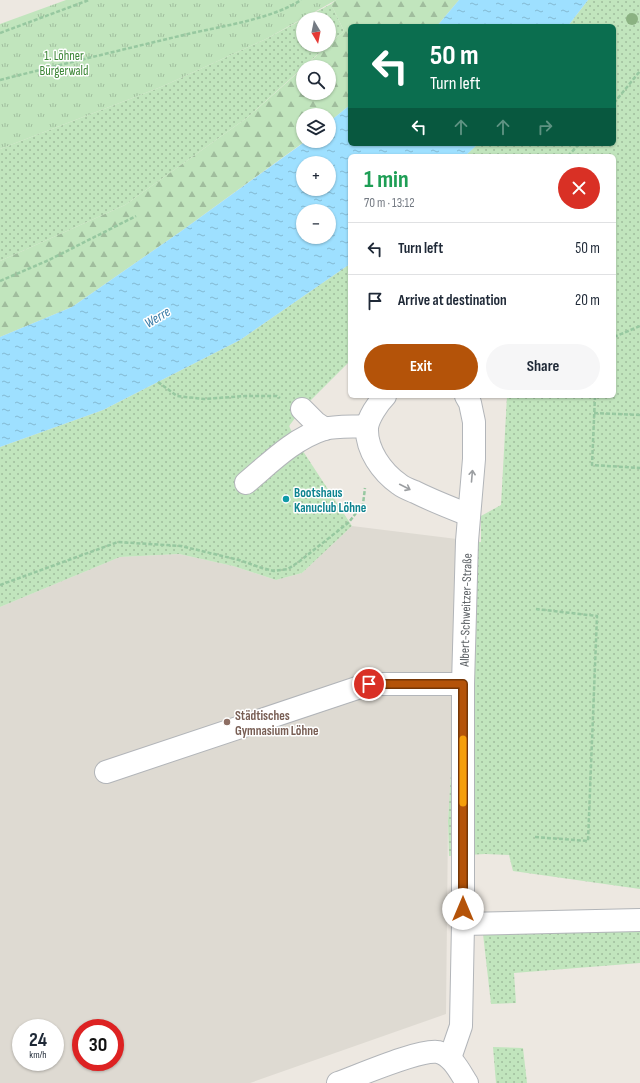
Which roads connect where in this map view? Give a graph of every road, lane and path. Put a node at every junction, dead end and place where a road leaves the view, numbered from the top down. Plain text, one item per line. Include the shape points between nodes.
1 (89, 0) edge
2 (299, 0) edge
3 (0, 33) edge
4 (640, 71) edge
5 (0, 80) edge
6 (616, 101) edge
7 (577, 146) edge
8 (570, 154) edge
9 (136, 216) dead end
10 (0, 281) edge
11 (640, 326) edge
12 (616, 336) edge
13 (158, 382) dead end
14 (383, 398) edge
15 (467, 398) edge
16 (595, 398) edge
17 (302, 409) joint
18 (594, 413) junction
19 (640, 415) edge
20 (367, 426) junction
21 (325, 429) junction
22 (376, 461) junction
23 (640, 468) edge
24 (246, 483) dead end
25 (469, 515) junction
26 (0, 586) edge
27 (536, 609) dead end
28 (463, 684) junction
29 (106, 772) dead end
30 (535, 837) dead end
31 (640, 920) edge
32 (463, 924) junction
33 (450, 1058) junction
34 (338, 1083) edge
35 (466, 1083) edge

1 - 3 path
2 - 5 path via 296,4 260,17
4 - 6 path
7 - 8 path
9 - 10 path via 49,260
11 - 12 path
13 - 17 path via 177,396 204,399 277,396
14 - 20 street
25 -> 15 street, Albert-Schweitzer-Straße via 474,422
16 - 18 path
17 - 21 street
18 - 19 path
18 - 23 path via 592,465
20 - 21 street
20 - 22 street via 368,440
21 - 24 street via 297,442
22 -> 25 street via 399,484
22 - 26 path via 363,491 363,504 349,522 288,569 274,571 181,546 118,542
25 - 28 street, Albert-Schweitzer-Straße
27 - 30 path via 597,616 588,841
28 - 29 street via 369,684
28 - 32 street, Albert-Schweitzer-Straße
31 - 32 street
32 - 33 street, Albert-Schweitzer-Straße via 461,1026
33 - 34 street via 438,1052 421,1053
33 - 35 street

